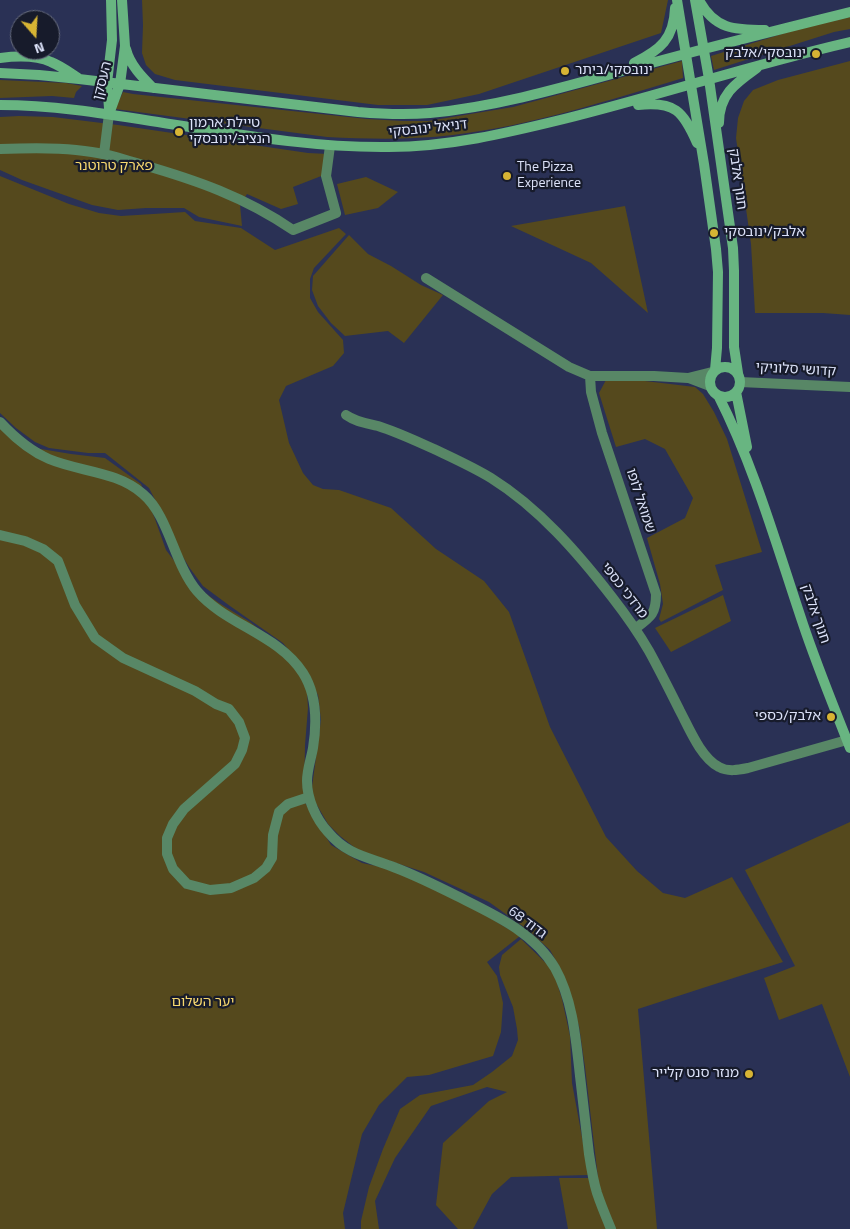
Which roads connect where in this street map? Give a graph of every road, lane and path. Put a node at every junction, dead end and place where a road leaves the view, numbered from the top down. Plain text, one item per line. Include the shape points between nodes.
1 (111, 0) edge
2 (122, 0) edge
3 (677, 0) edge
4 (697, 0) edge
5 (850, 12) edge
6 (778, 30) junction
7 (850, 42) edge
8 (125, 46) junction
9 (704, 49) junction
10 (686, 53) junction
11 (0, 58) edge
12 (766, 63) junction
13 (0, 73) edge
14 (611, 74) junction
15 (79, 79) junction
16 (709, 79) junction
17 (107, 83) junction
18 (120, 84) junction
19 (691, 84) junction
20 (153, 88) junction
21 (0, 105) edge
22 (613, 107) junction
23 (109, 114) junction
24 (330, 146) junction
25 (0, 149) edge
26 (104, 154) junction
27 (703, 156) junction
28 (720, 161) junction
29 (426, 278) dead end
30 (714, 371) junction
31 (590, 376) junction
32 (688, 378) junction
33 (739, 378) junction
34 (710, 386) junction
35 (850, 387) edge
36 (736, 392) junction
37 (718, 395) junction
38 (346, 415) dead end
39 (0, 422) edge
40 (758, 487) junction
41 (0, 535) edge
42 (636, 628) junction
43 (848, 744) edge
44 (309, 797) junction
45 (611, 1229) edge

1 - 17 street, העסקן via 112,40
2 - 8 street, העסקן
3 - 10 street
3 - 14 street via 669,35 660,46 646,57
4 - 6 street via 713,20 722,25 744,30
4 - 9 street, חנוך אלבק
5 - 6 street, דניאל ינובסקי
6 - 9 street, דניאל ינובסקי
7 - 12 street, דניאל ינובסקי
8 - 18 street, העסקן
8 - 20 street via 130,61
9 - 10 street, דניאל ינובסקי
9 - 16 street, חנוך אלבק
10 - 14 street, דניאל ינובסקי
10 - 19 street
11 - 15 street via 50,61
12 - 16 street, דניאל ינובסקי
12 - 28 street via 738,82 725,97 719,120
13 - 15 street, דניאל ינובסקי
14 - 20 street, דניאל ינובסקי via 465,108 401,114 348,111
15 - 17 street, דניאל ינובסקי
16 - 19 street, דניאל ינובסקי
16 - 28 street, חנוך אלבק
17 - 18 street, דניאל ינובסקי
17 - 23 street, העסקן
18 - 20 street, דניאל ינובסקי
18 - 23 street, העסקן
19 - 22 street, דניאל ינובסקי
19 - 27 street
21 - 23 street, דניאל ינובסקי
22 - 24 street, דניאל ינובסקי via 454,142 389,147
22 - 27 street via 650,103 674,109 690,128
23 - 24 street, דניאל ינובסקי
23 - 26 street
24 - 26 street via 326,176 336,212 293,230 251,204 214,188
25 - 26 street via 43,148
27 - 30 street via 717,264 718,348
28 - 33 street, חנוך אלבק via 733,248 734,347
29 - 31 street via 568,367
30 - 32 street
30 - 33 street via 721,366 730,367
30 - 34 street
31 - 32 street
31 - 42 street, שמואל לופו via 602,433 656,594 651,617
32 - 34 street
33 - 35 street, קדושי סלוניקי
33 - 36 street
34 - 37 street
36 - 37 street via 726,397
36 - 40 street, חנוך אלבק
37 - 40 street, חנוך אלבק
38 - 42 street, מרדכי כספי via 458,460 518,496 572,549
39 - 44 street via 27,446 47,458 109,476 143,493 158,514 184,570 205,600 278,647 302,672 313,697 316,718 306,783
40 - 43 street, חנוך אלבק
41 - 44 street via 43,549 58,561 75,605 96,638 123,658 229,708 239,722 245,738 235,764 184,809 167,838 167,854 173,869 187,884 210,890 231,888 254,878 272,858 278,812 288,804
42 - 43 street, מרדכי כספי via 694,737 719,768 748,768
44 - 45 street, גדוד 68 via 328,833 350,852 417,876 504,920 535,943 555,968 565,990 576,1039 592,1170

